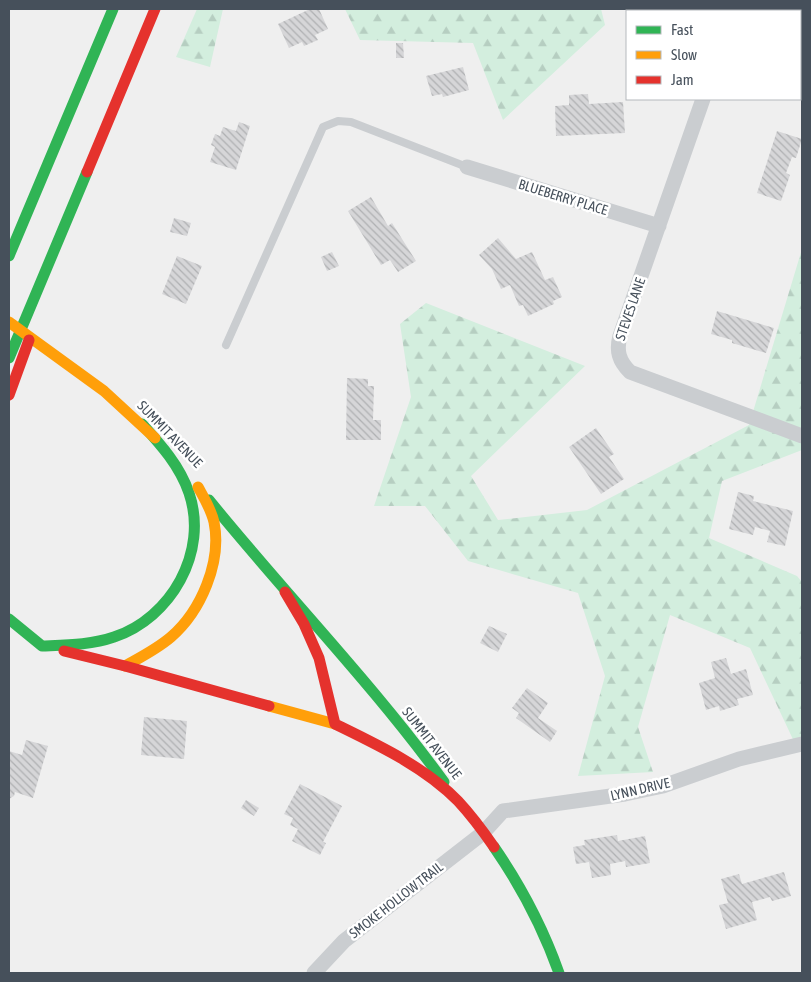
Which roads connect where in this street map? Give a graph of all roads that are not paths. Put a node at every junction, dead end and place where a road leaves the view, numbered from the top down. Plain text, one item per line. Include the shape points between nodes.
1 (113, 9) edge
2 (155, 9) edge
3 (703, 100) edge
4 (106, 126) junction
5 (468, 167) joint
6 (659, 226) junction
7 (12, 247) edge
8 (9, 256) edge
9 (9, 322) edge
10 (226, 345) dead end
11 (9, 358) edge
12 (9, 395) edge
13 (142, 424) junction
14 (802, 436) edge
15 (197, 486) junction
16 (286, 592) junction
17 (9, 619) edge
18 (18, 641) dead end
19 (42, 646) junction
20 (125, 666) junction
21 (335, 724) junction
22 (802, 744) edge
23 (456, 799) junction
24 (483, 833) junction
25 (314, 973) edge
26 (559, 973) edge

1 - 7 main road
2 - 4 main road
3 - 6 street, STEVES LANE
4 - 11 main road
4 - 12 main road
5 - 6 street, BLUEBERRY PLACE
5 - 10 lane via 351,122 338,121 323,127
6 - 14 street, STEVES LANE via 617,346 623,366 630,372
7 - 8 main road
9 - 13 main road, SUMMIT AVENUE via 109,395
13 - 15 main road, SUMMIT AVENUE
13 - 19 main road via 168,453 183,478 194,513 192,547 184,576 151,617 128,631 89,643
15 - 16 main road, SUMMIT AVENUE
15 - 20 main road via 214,524 216,550 208,581 197,605 177,632
16 - 21 main road, SUMMIT AVENUE via 319,658
16 - 23 main road, SUMMIT AVENUE via 426,756
17 - 19 main road
18 - 19 main road
19 - 20 main road
20 - 21 main road
21 - 23 main road, SUMMIT AVENUE via 381,746 427,775
22 - 24 street, LYNN DRIVE via 739,759 663,786 503,812
23 - 24 main road, SUMMIT AVENUE
24 - 25 street, SMOKE HOLLOW TRAIL via 344,941
24 - 26 main road, SUMMIT AVENUE via 523,891

